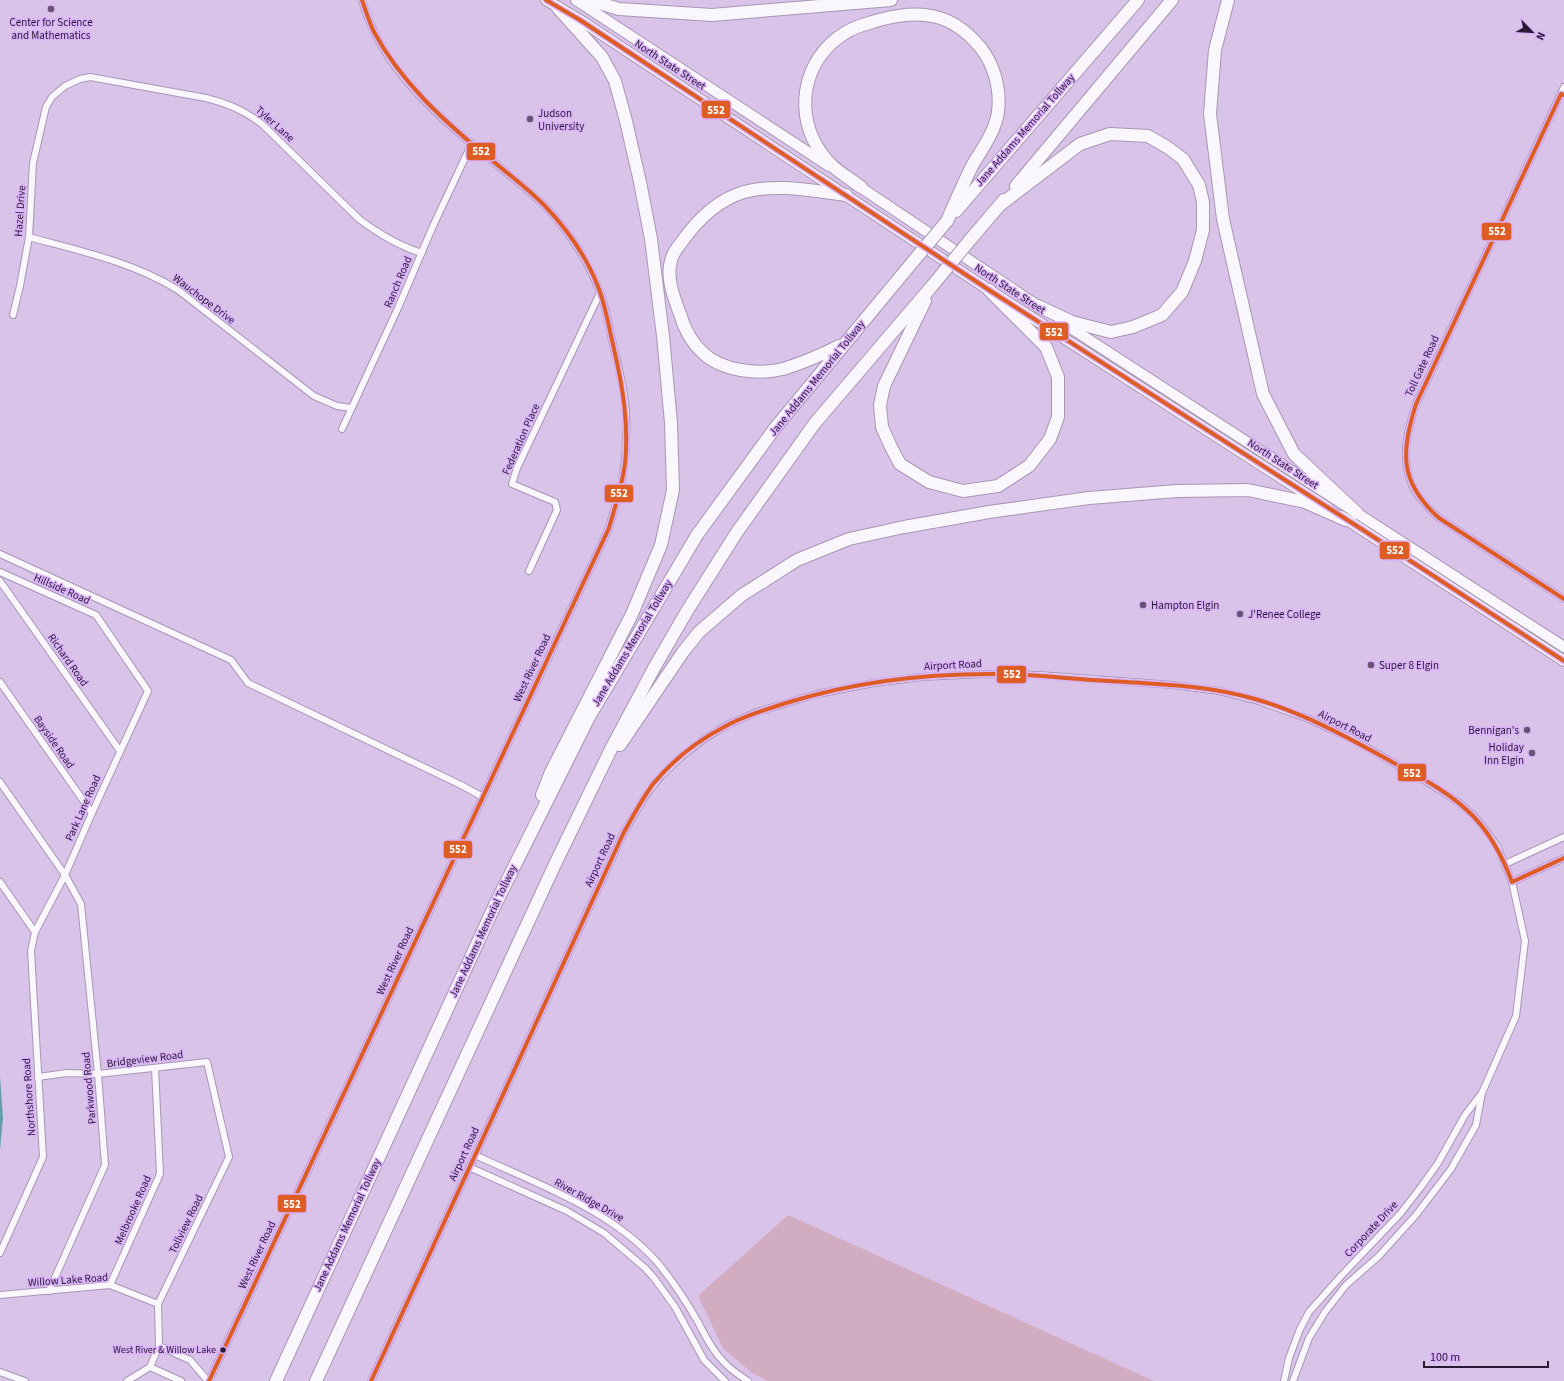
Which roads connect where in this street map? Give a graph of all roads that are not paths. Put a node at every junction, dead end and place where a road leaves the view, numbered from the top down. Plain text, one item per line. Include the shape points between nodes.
1 (362, 0) edge
2 (546, 0) edge
3 (576, 0) edge
4 (589, 0) edge
5 (891, 0) edge
6 (1138, 0) edge
7 (1172, 0) edge
8 (1228, 0) edge
9 (558, 8) junction
10 (1564, 88) edge
11 (1562, 95) edge
12 (46, 107) joint
13 (472, 143) junction
14 (861, 187) junction
15 (846, 195) junction
16 (1000, 205) junction
17 (947, 221) junction
18 (28, 236) junction
19 (422, 253) junction
20 (932, 286) junction
21 (989, 290) junction
22 (600, 292) junction
23 (1038, 306) junction
24 (13, 315) dead end
25 (844, 344) junction
26 (351, 408) junction
27 (342, 428) dead end
28 (1357, 513) junction
29 (1346, 520) junction
30 (0, 554) edge
31 (529, 571) dead end
32 (0, 572) edge
33 (0, 581) edge
34 (1564, 599) edge
35 (1564, 647) edge
36 (1564, 661) edge
37 (0, 682) edge
38 (148, 691) joint
39 (120, 751) junction
40 (604, 764) junction
41 (0, 782) edge
42 (483, 797) junction
43 (92, 813) junction
44 (1564, 837) edge
45 (520, 853) junction
46 (1564, 858) edge
47 (1505, 864) junction
48 (65, 875) junction
49 (0, 882) edge
50 (1512, 882) junction
51 (35, 932) junction
52 (207, 1062) joint
53 (155, 1068) junction
54 (98, 1074) junction
55 (38, 1077) junction
56 (1482, 1093) junction
57 (475, 1155) junction
58 (469, 1166) junction
59 (0, 1253) edge
60 (657, 1262) junction
61 (647, 1270) junction
62 (110, 1285) junction
63 (49, 1291) junction
64 (0, 1295) edge
65 (158, 1304) junction
66 (159, 1346) junction
67 (150, 1367) junction
68 (0, 1372) edge
69 (10, 1379) edge
70 (25, 1381) edge
71 (127, 1381) edge
72 (181, 1381) edge
73 (209, 1381) edge
74 (276, 1381) edge
75 (316, 1381) edge
76 (371, 1381) edge
77 (725, 1381) edge
78 (748, 1381) edge
79 (1284, 1381) edge
80 (1293, 1381) edge

1 - 13 street, West River Road via 373,30 388,58 410,86
2 - 9 main road, North State Street
3 - 14 main road, North State Street
4 - 5 highway via 619,9 712,15
6 - 17 highway, Jane Addams Memorial Tollway
7 - 16 highway
8 - 28 highway via 1215,50 1210,114 1223,219 1263,394 1294,454
9 - 15 main road, North State Street
9 - 45 highway via 602,57 615,81 626,121 651,239 671,423 673,490 661,545 632,614 551,772
10 - 11 street, Toll Gate Road
11 - 34 street, Toll Gate Road via 1416,404 1405,442 1407,465 1413,486 1438,518
12 - 18 street, Hazel Drive via 33,164
12 - 19 street, Tyler Lane via 52,97 65,86 90,77 224,103 251,115 263,125 354,214 375,231 401,246
13 - 19 street, Ranch Road
13 - 22 street, West River Road via 534,196 552,215 578,249
14 - 17 highway via 828,162 812,139 804,101 812,69 828,47 840,36 858,26 910,14 926,14 945,20 961,29 983,50 994,74 998,96 996,121
14 - 23 main road, North State Street
15 - 21 main road, North State Street
15 - 25 highway via 780,188 750,191 732,197 715,206 699,220 677,249 669,269 674,296 689,336 706,356 724,365 752,371 782,369 815,358
16 - 20 highway, bridge
16 - 23 highway via 1080,144 1110,134 1148,136 1183,159 1199,185 1203,202 1203,230 1195,260 1182,292 1162,315 1133,327 1112,332 1072,322
17 - 25 highway, Jane Addams Memorial Tollway, bridge
18 - 24 street, Hazel Drive
18 - 26 street, Wauchope Drive via 129,266 160,279 178,290 314,396 337,406
19 - 26 street, Ranch Road
20 - 21 highway via 884,386 880,405 882,427 900,464 929,482 963,491 998,486 1029,466 1050,439 1058,417 1058,377 1046,347
20 - 40 highway via 815,423 737,532 654,668
21 - 29 main road, North State Street
22 - 31 street, Federation Place via 517,468 512,484 555,502 557,510
22 - 42 street, West River Road via 623,387 627,435 622,480 609,528
23 - 28 main road, North State Street
25 - 45 highway, Jane Addams Memorial Tollway via 775,428 697,535 589,716
26 - 27 street, Ranch Road
28 - 35 main road, North State Street
29 - 36 main road, North State Street
29 - 40 highway via 1305,502 1248,490 1177,491 1089,498 989,512 849,540 797,560 742,594 699,632
30 - 42 street via 231,660 248,683
32 - 38 street, Hillside Road via 96,615
33 - 39 street, Richard Road
37 - 43 street, Bayside Road
38 - 39 street, Park Lane Road
39 - 43 street, Park Lane Road
40 - 75 highway via 556,862
41 - 48 street, Parkwood Road
42 - 73 street, West River Road
43 - 48 street, Park Lane Road
44 - 47 street
45 - 74 highway, Jane Addams Memorial Tollway
46 - 50 street
47 - 50 street, Airport Road
47 - 57 street, Airport Road via 1474,816 1438,788 1352,739 1309,719 1256,700 1219,691 1173,685 1039,675 985,674 921,677 817,694 756,712 726,725 681,757 646,795 624,832
48 - 51 street, Park Lane Road
48 - 54 street, Parkwood Road via 81,904
49 - 51 street
50 - 56 street, Corporate Drive via 1525,941 1516,1016
51 - 55 street, Northshore Road via 31,951
52 - 53 street, Bridgeview Road
52 - 65 street, Tollview Road via 229,1157
53 - 54 street, Bridgeview Road
53 - 62 street, Melbrooke Road via 160,1174
54 - 55 street, Bridgeview Road via 67,1072
54 - 63 street, Parkwood Road via 105,1165
55 - 59 street, Northshore Road via 43,1157
56 - 79 street, Corporate Drive via 1465,1115 1422,1187 1377,1240 1344,1272 1309,1312 1292,1351
56 - 80 street, Corporate Drive via 1476,1125 1451,1169 1411,1221 1379,1256 1346,1285 1325,1312 1309,1338
57 - 58 street, Airport Road
57 - 60 street, River Ridge Drive via 599,1215 626,1232
58 - 61 street, River Ridge Drive via 567,1212 604,1233
58 - 76 street, Airport Road
60 - 61 street
60 - 78 street, River Ridge Drive via 678,1290 722,1361
61 - 77 street, River Ridge Drive via 674,1307 704,1360
62 - 63 street, Willow Lake Road
62 - 65 street, Willow Lake Road
63 - 64 street, Willow Lake Road
65 - 66 street, Tollview Road
66 - 67 street, Tollview Road
66 - 73 street via 190,1360
67 - 71 street
67 - 72 street
68 - 69 street
69 - 70 street

